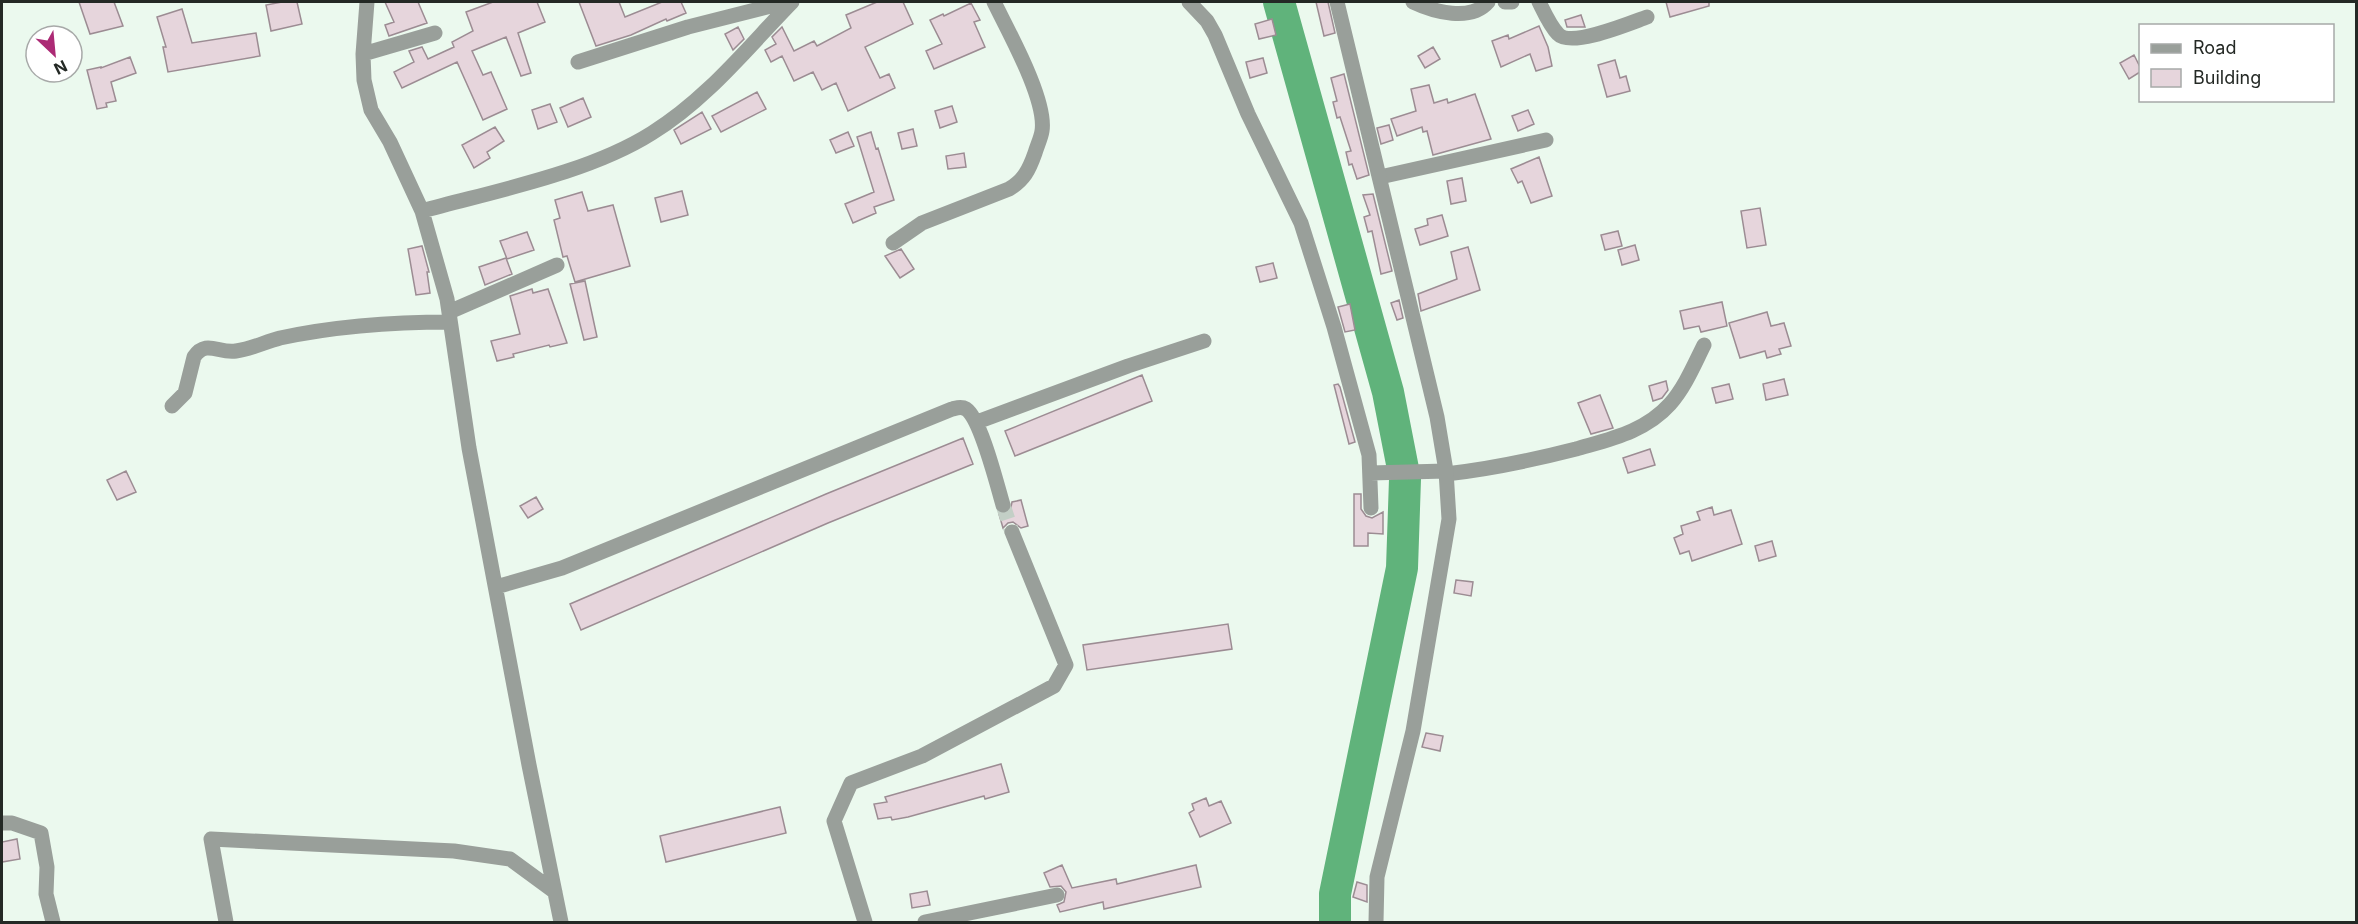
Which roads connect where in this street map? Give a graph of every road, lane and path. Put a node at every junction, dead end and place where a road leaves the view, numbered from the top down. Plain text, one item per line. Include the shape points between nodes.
1 (367, 2) edge
2 (790, 2) edge
3 (993, 2) edge
4 (1189, 2) edge
5 (1337, 2) edge
6 (1413, 2) edge
7 (1488, 2) edge
8 (1504, 2) edge
9 (1512, 2) edge
10 (1539, 2) edge
11 (1647, 17) dead end
12 (435, 33) dead end
13 (363, 54) junction
14 (578, 62) dead end
15 (1546, 140) dead end
16 (1380, 177) junction
17 (422, 211) junction
18 (893, 243) dead end
19 (557, 265) dead end
20 (450, 317) junction
21 (1204, 341) dead end
22 (1704, 345) dead end
23 (172, 406) dead end
24 (977, 422) junction
25 (1446, 472) junction
26 (1370, 473) junction
27 (1004, 505) tunnel mouth
28 (1371, 508) dead end
29 (1012, 532) tunnel mouth
30 (496, 587) junction
31 (2, 823) edge
32 (555, 892) junction
33 (1057, 895) dead end
34 (53, 922) edge
35 (226, 922) edge
36 (561, 922) edge
37 (864, 922) edge
38 (925, 922) edge
39 (1376, 922) edge

1 - 13 street
2 - 14 street via 688,27
2 - 17 street via 731,68 673,118 632,145 578,166
3 - 18 street via 1028,73 1042,114 1042,131 1029,169 1021,182 1009,189 922,223
4 - 26 street via 1215,35 1301,223 1334,327 1369,455
5 - 16 street
6 - 7 street via 1429,9 1463,13 1479,10
8 - 9 street
10 - 11 street via 1558,35 1564,38 1579,39
12 - 13 street
13 - 17 street via 371,110
15 - 16 street
16 - 25 street via 1437,417
17 - 20 street
19 - 20 street
20 - 23 street via 340,328 235,352 208,347 197,352 185,393
20 - 30 street via 469,448
21 - 24 street
22 - 25 street via 1676,396 1649,423 1622,436 1526,462
24 - 27 street
24 - 30 street via 962,407 952,409 562,568
25 - 26 street
25 - 39 street via 1449,519 1443,561 1413,731 1377,878
26 - 28 street
29 - 37 street via 1066,665 1054,686 922,756 851,783 834,821
30 - 32 street
31 - 34 street via 41,832 47,867 46,894
32 - 35 street via 510,860 454,851 211,839
32 - 36 street
33 - 38 street

